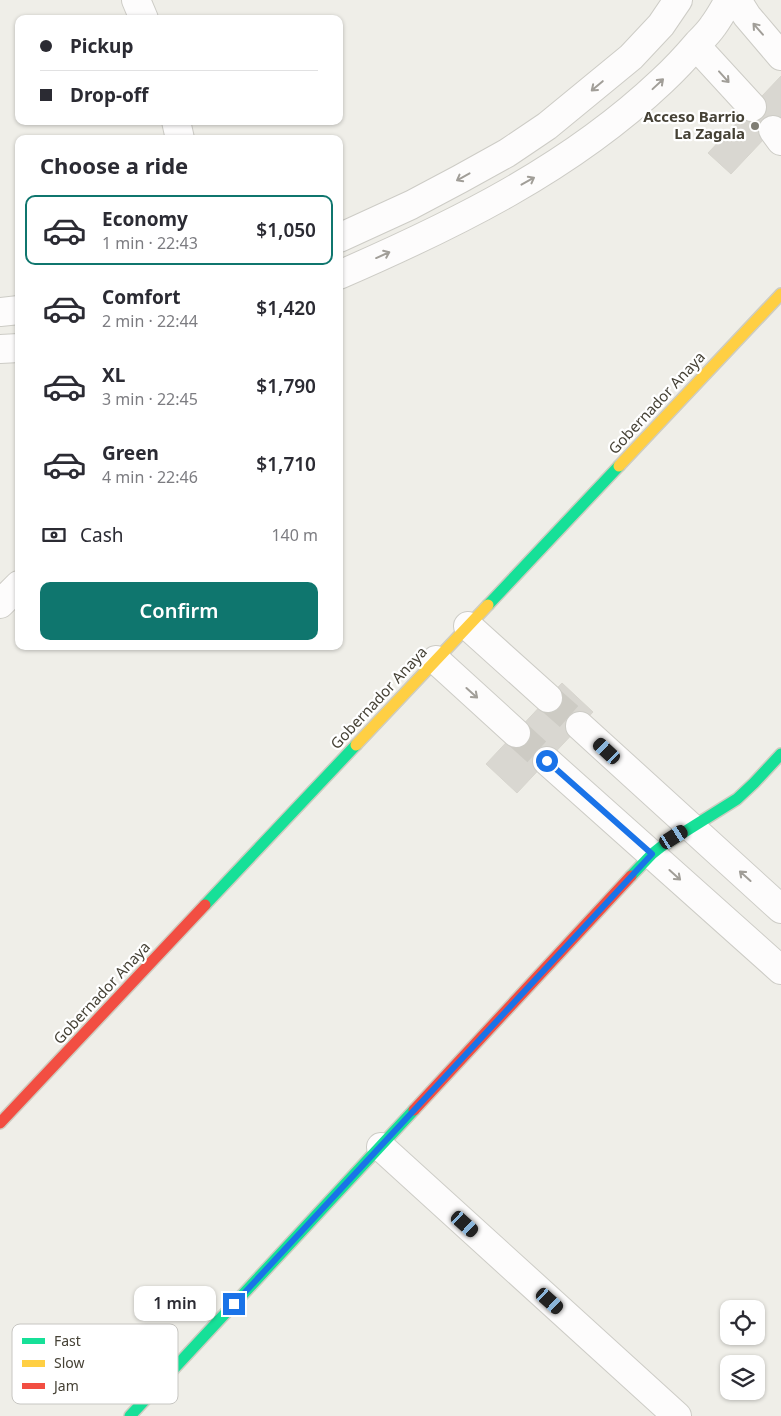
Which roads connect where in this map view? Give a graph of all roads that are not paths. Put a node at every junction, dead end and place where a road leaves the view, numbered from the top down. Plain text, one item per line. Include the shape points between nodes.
1 (136, 0) edge
2 (678, 0) edge
3 (729, 0) edge
4 (737, 0) edge
5 (142, 15) edge
6 (696, 46) junction
7 (781, 56) edge
8 (752, 107) dead end
9 (343, 236) edge
10 (343, 272) edge
11 (781, 294) edge
12 (15, 310) edge
13 (0, 312) edge
14 (15, 348) edge
15 (0, 349) edge
16 (15, 588) edge
17 (0, 604) edge
18 (468, 626) junction
19 (436, 660) junction
20 (548, 698) tunnel mouth
21 (580, 726) tunnel mouth
22 (516, 733) tunnel mouth
23 (781, 754) edge
24 (547, 761) tunnel mouth
25 (690, 826) junction
26 (652, 854) junction
27 (781, 909) edge
28 (781, 970) edge
29 (0, 1122) edge
30 (380, 1147) junction
31 (178, 1364) edge
32 (141, 1404) edge
33 (130, 1416) edge
34 (677, 1416) edge

1 - 5 street
2 -> 9 street via 661,25 631,57 547,126 460,179
3 - 6 street via 713,28
7 -> 4 street
6 -> 8 street
10 -> 6 street via 420,239 540,174 641,100
11 - 18 street, Gobernador Anaya
12 - 13 street
14 - 15 street
16 - 17 street
18 - 19 street, Gobernador Anaya
18 - 20 street
19 -> 22 street
19 - 29 street, Gobernador Anaya
21 - 25 street
23 - 25 street via 738,798
24 - 26 street
25 - 26 street
27 -> 25 street
26 -> 28 street
26 - 30 street
30 - 31 street
30 - 34 street
32 - 33 street

